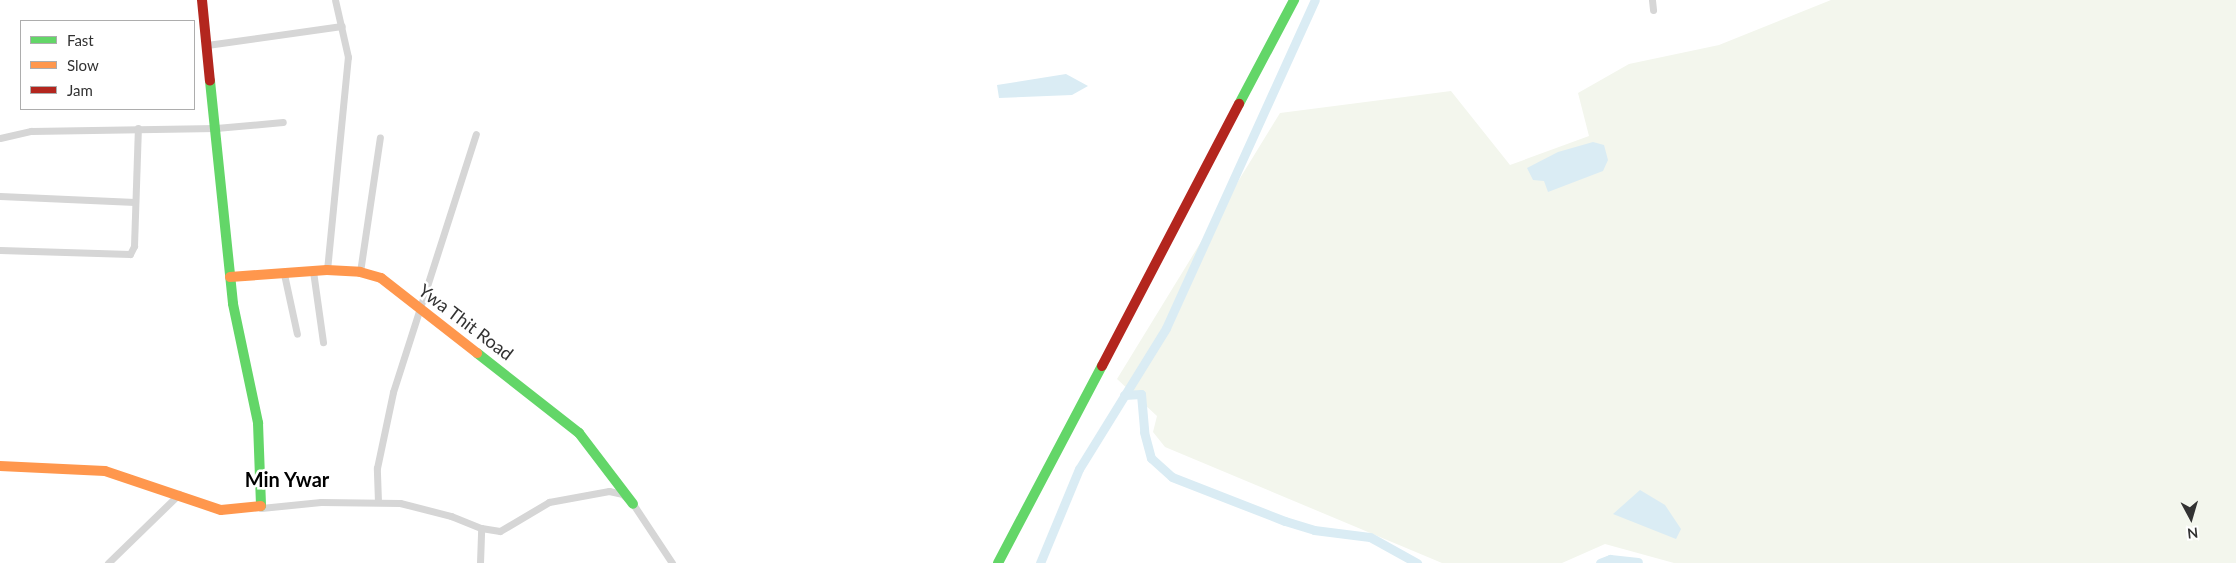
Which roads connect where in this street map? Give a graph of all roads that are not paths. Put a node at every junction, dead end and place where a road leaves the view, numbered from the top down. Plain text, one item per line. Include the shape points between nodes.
1 (202, 0) edge
2 (335, 0) edge
3 (1294, 0) edge
4 (1652, 0) edge
5 (1653, 10) dead end
6 (342, 26) junction
7 (207, 45) junction
8 (283, 122) dead end
9 (138, 128) junction
10 (216, 128) junction
11 (476, 134) dead end
12 (380, 137) dead end
13 (0, 138) edge
14 (0, 196) edge
15 (135, 202) junction
16 (0, 250) edge
17 (327, 270) junction
18 (313, 271) junction
19 (360, 272) junction
20 (284, 274) junction
21 (230, 277) junction
22 (422, 308) junction
23 (297, 334) dead end
24 (323, 342) dead end
25 (0, 466) edge
26 (179, 494) junction
27 (378, 502) junction
28 (633, 504) junction
29 (261, 508) junction
30 (481, 528) junction
31 (108, 563) edge
32 (480, 563) edge
33 (672, 563) edge
34 (998, 563) edge

1 - 7 street
2 - 6 street
3 - 34 street
4 - 5 street
6 - 7 street
6 - 17 street via 348,71
7 - 10 street
8 - 10 street
9 - 10 street
9 - 13 street via 31,131
9 - 15 street
10 - 21 street
11 - 22 street
12 - 19 street
14 - 15 street
15 - 16 street via 134,246 130,254
17 - 18 street, Ywa Thit Road
17 - 19 street, Ywa Thit Road
18 - 20 street, Ywa Thit Road
18 - 24 street
19 - 22 street, Ywa Thit Road via 381,278
20 - 21 street, Ywa Thit Road
20 - 23 street
21 - 29 street via 258,423
22 - 27 street via 401,362 386,420 377,468
22 - 28 street, Ywa Thit Road via 580,433
25 - 26 street, Ywa Thit Road via 105,471
26 - 29 street, Ywa Thit Road via 221,510
26 - 31 street
27 - 29 street, Ywa Thit Road via 321,502
27 - 30 street, Ywa Thit Road via 400,503
28 - 30 street, Ywa Thit Road via 622,494 609,490 592,492 549,502 500,531
28 - 33 street, Ywa Thit Road
30 - 32 street

